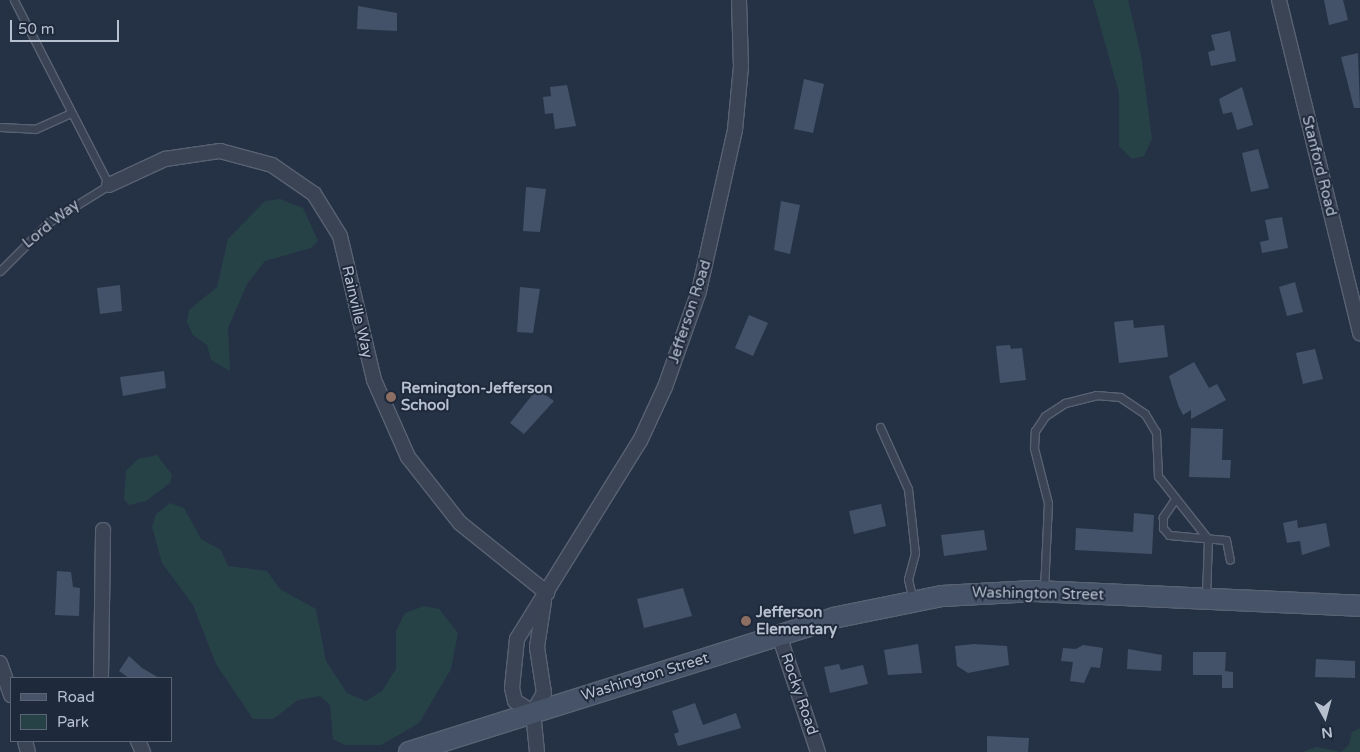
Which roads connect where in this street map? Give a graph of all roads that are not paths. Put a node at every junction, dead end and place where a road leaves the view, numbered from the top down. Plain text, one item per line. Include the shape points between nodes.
1 (14, 0) edge
2 (739, 0) edge
3 (1278, 0) edge
4 (71, 112) junction
5 (0, 127) edge
6 (109, 185) junction
7 (0, 271) edge
8 (1360, 333) edge
9 (880, 427) dead end
10 (1175, 499) junction
11 (103, 530) dead end
12 (1208, 539) junction
13 (1230, 560) dead end
14 (1044, 592) junction
15 (547, 593) junction
16 (913, 600) junction
17 (1206, 600) junction
18 (1360, 606) edge
19 (779, 635) junction
20 (0, 663) edge
21 (101, 677) edge
22 (10, 692) edge
23 (534, 712) junction
24 (409, 752) edge
25 (538, 752) edge
26 (818, 752) edge

1 - 4 lane
2 - 15 street, Jefferson Road via 741,67 735,130 699,291 665,387 640,441
3 - 8 street, Stanford Road
4 - 5 lane via 35,129
4 - 6 lane
6 - 7 lane, Lord Way via 49,222
6 - 15 street, Rainville Way via 173,156 220,152 272,165 314,194 340,236 374,380 408,457 460,523
9 - 16 lane via 908,489 915,553 908,579
10 - 12 lane
10 - 12 lane via 1163,517 1163,528 1169,535
10 - 14 lane via 1158,476 1156,432 1145,414 1120,397 1096,395 1065,403 1045,416 1035,431 1034,448 1048,503
11 - 21 street
12 - 13 lane via 1226,540
12 - 17 lane
14 - 16 main road, Washington Street via 973,593
14 - 17 main road, Washington Street
15 - 23 street, Jefferson Road via 537,647 544,693
15 - 23 street, Jefferson Road via 522,628 513,661 515,701
16 - 19 main road, Washington Street
17 - 18 main road, Washington Street
19 - 23 main road, Washington Street
19 - 26 street, Rocky Road
20 - 22 street
23 - 24 main road, Washington Street
23 - 25 street

